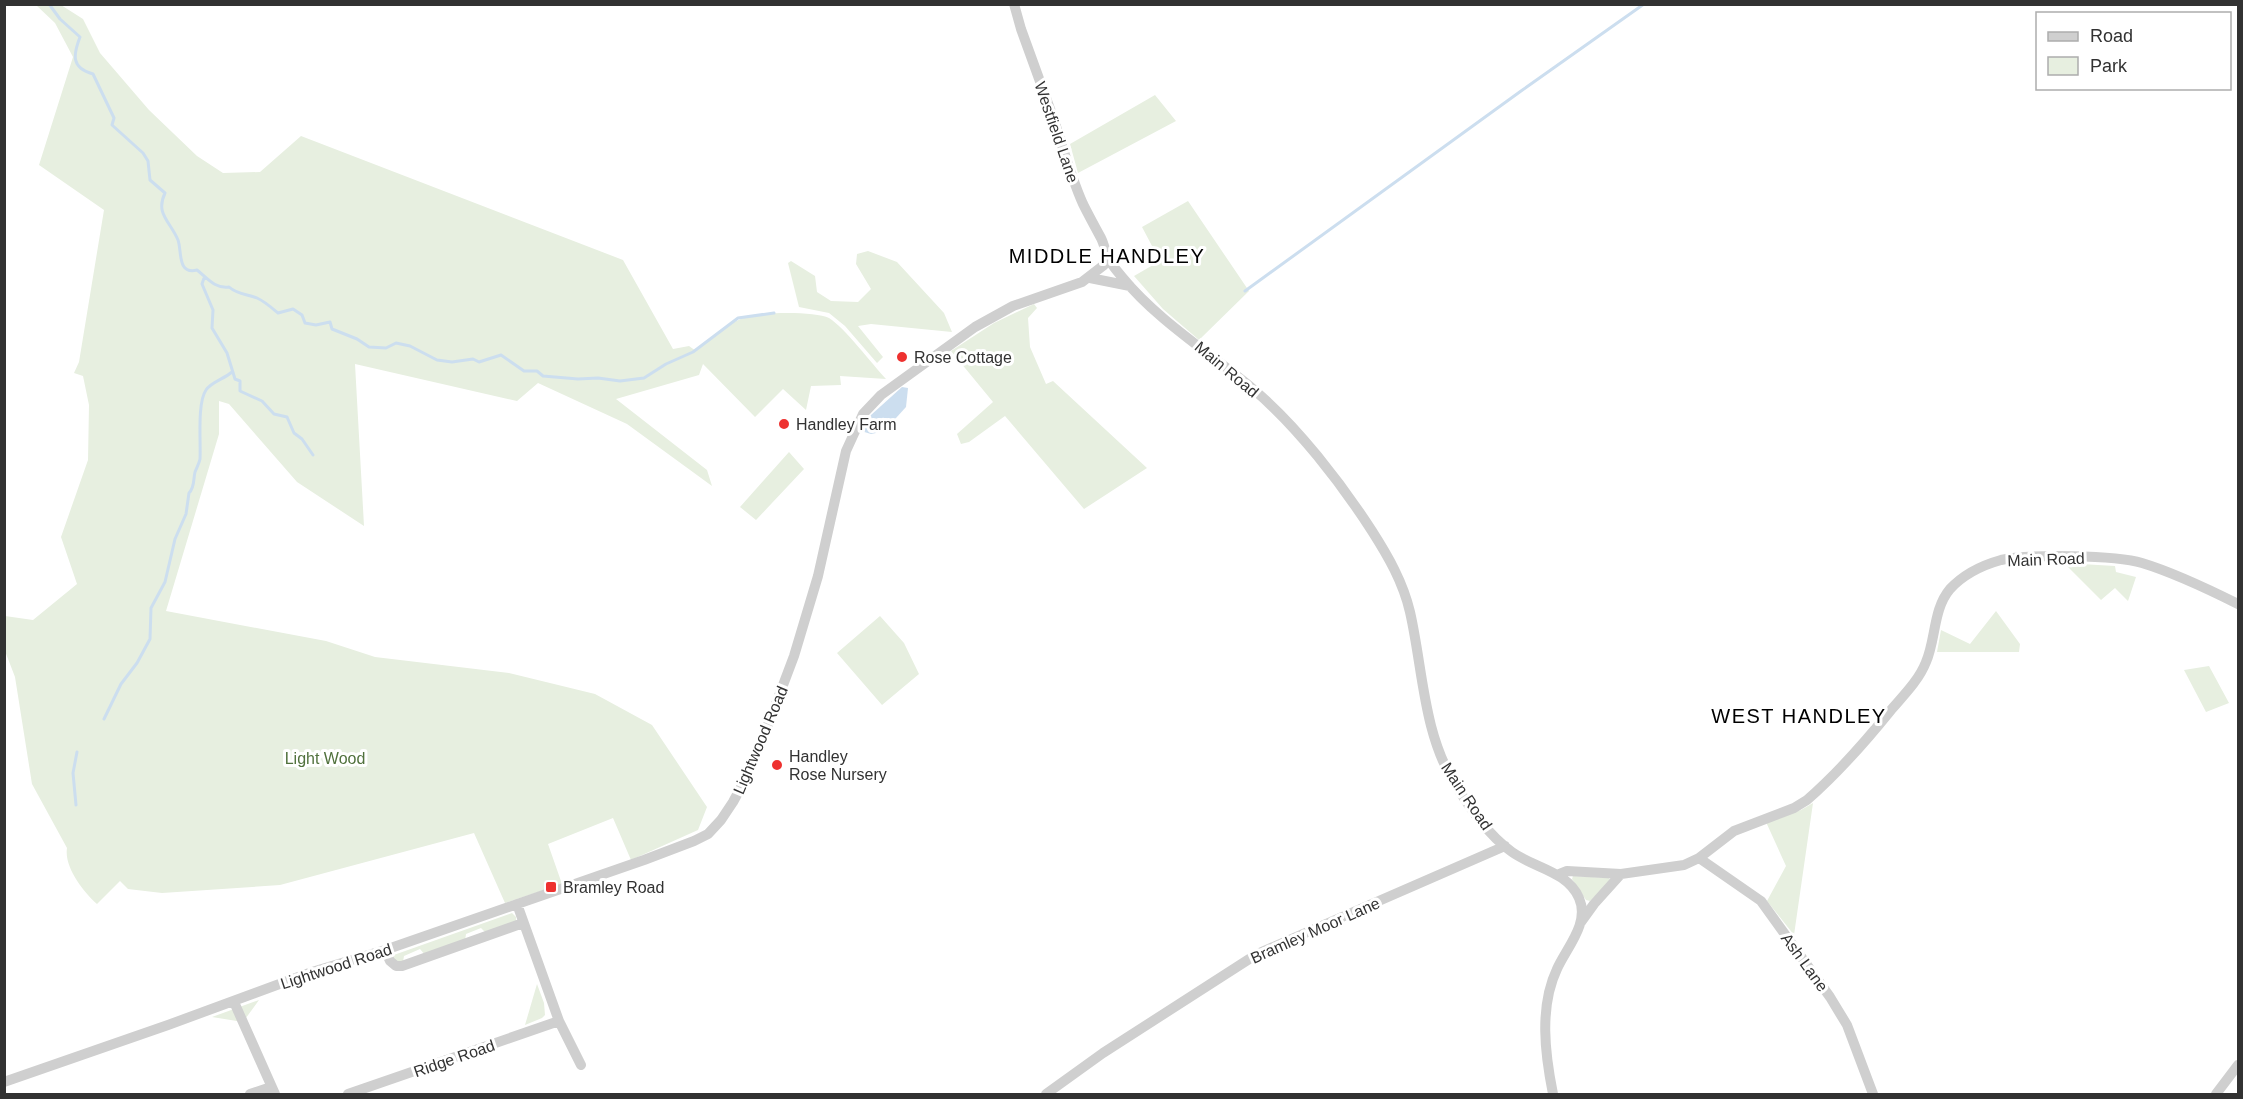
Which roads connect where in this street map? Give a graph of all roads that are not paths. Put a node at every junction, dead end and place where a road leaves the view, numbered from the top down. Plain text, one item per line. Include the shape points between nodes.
1 (1014, 4) edge
2 (1107, 256) junction
3 (1090, 278) junction
4 (1130, 286) junction
5 (2238, 604) edge
6 (1505, 846) junction
7 (1699, 858) junction
8 (1557, 874) junction
9 (1621, 874) junction
10 (517, 904) junction
11 (1581, 922) junction
12 (523, 923) junction
13 (386, 950) junction
14 (234, 1002) junction
15 (560, 1021) junction
16 (582, 1065) dead end
17 (2238, 1065) edge
18 (4, 1082) edge
19 (273, 1091) edge
20 (250, 1095) edge
21 (348, 1095) edge
22 (1046, 1095) edge
23 (1553, 1095) edge
24 (1873, 1095) edge
25 (2216, 1095) edge

1 - 2 street, Westfield Lane via 1076,186
2 - 3 street
2 - 4 street, Main Road
3 - 4 street
3 - 10 street, Lightwood Road via 1013,306 975,327 881,395 862,414 846,451 818,576 794,656 746,778 721,820 708,834 694,841
4 - 6 street, Main Road via 1272,406 1333,477 1370,529 1397,573 1409,608 1440,757 1470,807
5 - 7 street, Main Road via 2142,563 2122,559 2005,560 1976,570 1950,589 1943,601 1920,674 1817,791 1794,808 1734,831
6 - 8 street, Main Road
6 - 22 street, Bramley Moor Lane via 1257,954 1103,1053
7 - 9 street, Main Road via 1684,865
7 - 24 street, Ash Lane via 1761,901 1848,1025
8 - 9 street, Main Road
8 - 11 street via 1578,896
9 - 11 street
10 - 12 street
10 - 13 street, Lightwood Road
11 - 23 street via 1556,971 1548,999 1547,1067
12 - 13 street via 402,966 390,961
12 - 15 street
13 - 14 street, Lightwood Road via 312,972
14 - 18 street, Lightwood Road
14 - 19 street
15 - 16 street
15 - 21 street, Ridge Road
17 - 25 street
19 - 20 street

